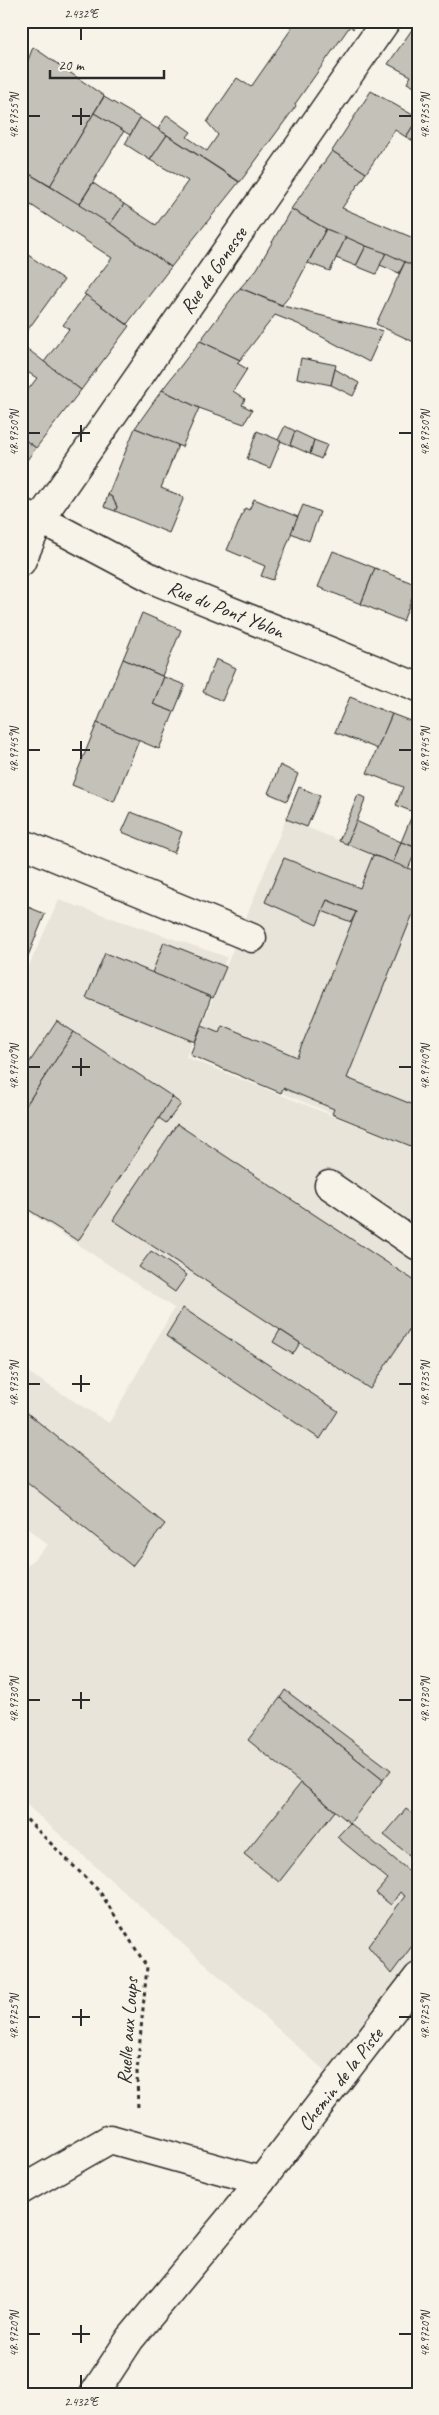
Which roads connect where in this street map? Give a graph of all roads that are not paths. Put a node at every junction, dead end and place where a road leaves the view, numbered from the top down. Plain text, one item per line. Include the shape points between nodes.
1 (386, 21) edge
2 (30, 516) edge
3 (21, 562) edge
4 (418, 687) edge
5 (21, 843) edge
6 (252, 938) dead end
7 (329, 1185) dead end
8 (418, 1246) edge
9 (418, 1977) edge
10 (261, 2181) junction
11 (21, 2190) edge
12 (94, 2394) edge

1 - 2 street, Rue de Gonesse
2 - 3 street, Rue de Gonesse
2 - 4 street, Rue du Pont Yblon via 160,582
5 - 6 street
7 - 8 street
9 - 10 street, Chemin de la Piste
10 - 11 street via 110,2139
10 - 12 street, Chemin de la Piste via 130,2339

